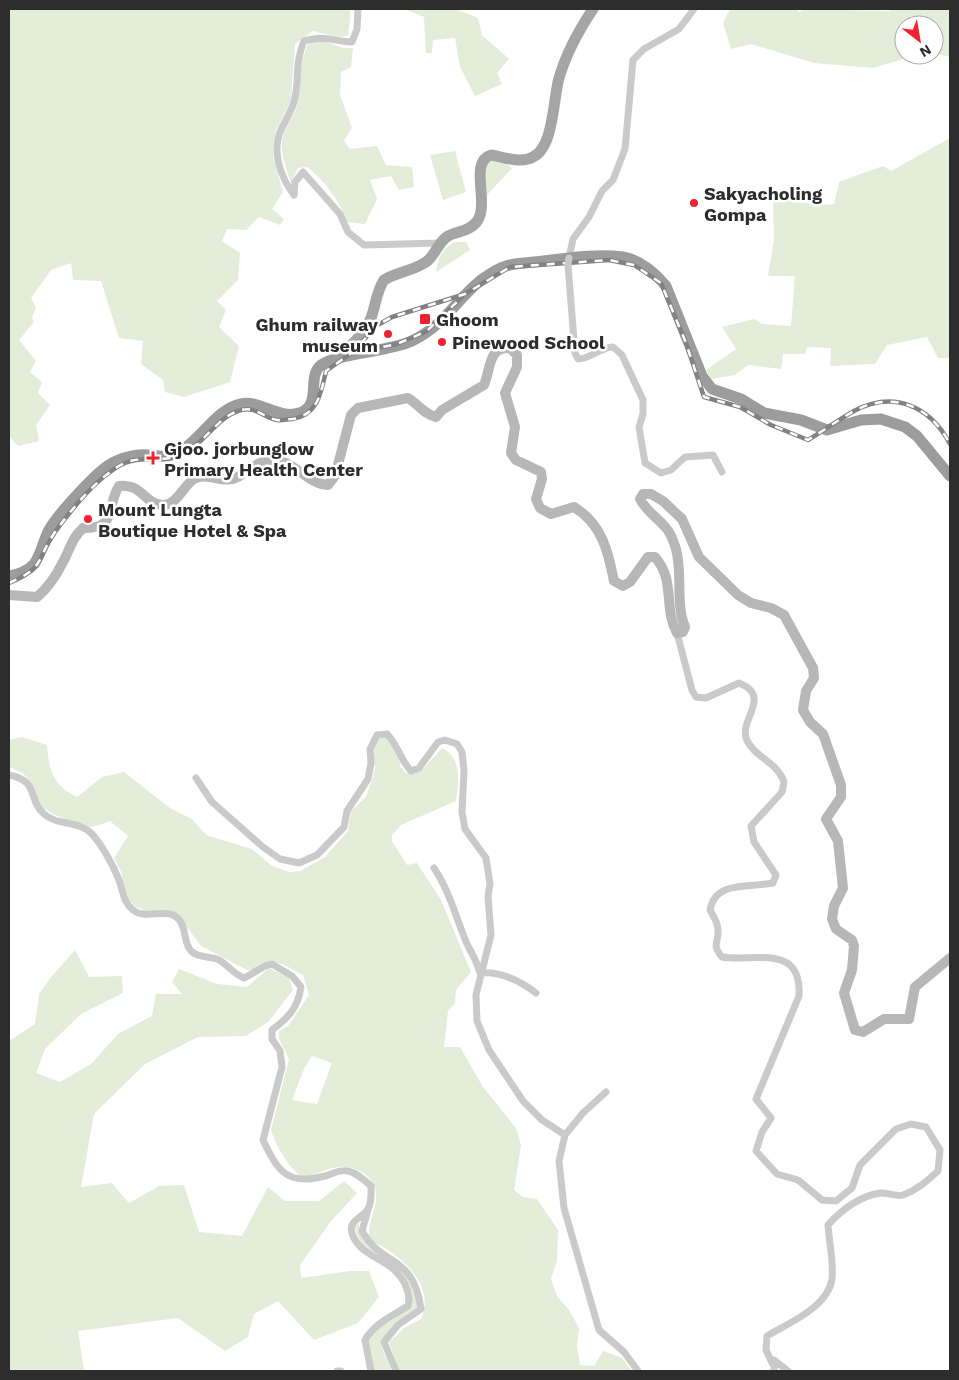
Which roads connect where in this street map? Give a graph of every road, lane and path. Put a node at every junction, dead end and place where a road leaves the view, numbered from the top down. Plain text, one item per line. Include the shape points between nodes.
1 (358, 9) edge
2 (593, 9) edge
3 (694, 9) edge
4 (441, 243) junction
5 (569, 262) junction
6 (338, 358) junction
7 (722, 472) dead end
8 (950, 476) edge
9 (9, 576) edge
10 (9, 595) edge
11 (677, 633) junction
12 (9, 775) edge
13 (196, 778) dead end
14 (434, 868) dead end
15 (950, 958) edge
16 (480, 972) junction
17 (536, 994) dead end
18 (606, 1092) dead end
19 (565, 1135) junction
20 (368, 1210) junction
21 (773, 1368) edge
22 (337, 1371) edge
23 (341, 1371) edge
24 (371, 1371) edge
25 (396, 1371) edge
26 (638, 1371) edge
27 (788, 1371) edge

1 - 4 street via 357,29 352,42 322,36 304,41 297,58 294,101 276,146 285,184 294,195 295,182 303,172 340,214 348,232 364,245
2 - 4 main road via 559,78 548,136 542,150 533,158 526,159 486,157 479,167 483,195 476,223 446,237
3 - 5 street via 679,30 644,49 633,60 623,156 612,180 573,239
4 - 6 main road via 427,261 384,280 364,332
5 - 6 highway via 505,266 481,280 430,332 383,351
5 - 7 street via 575,353 584,359 604,347 613,347 622,354 642,400 643,414 639,427 645,462 661,473 671,470 685,457 713,455
5 - 8 highway via 624,257 656,274 666,286 702,376 712,389 740,399 764,413 801,420 827,430 861,420 881,420 905,427 917,436
6 - 9 highway via 321,365 316,373 313,400 300,413 291,415 247,403 238,404 186,446 168,456 145,454 110,464 95,476 50,528 34,563 21,573
10 - 11 main road via 37,597 44,591 63,564 74,536 83,528 104,524 119,486 128,484 138,488 155,503 164,505 172,502 195,478 234,479 252,466 273,460 286,464 317,485 328,485 335,476 351,415 358,408 408,398 420,405 428,416 436,417 484,385 494,352 501,347 510,348 517,355 517,367 506,393 514,427 511,453 516,460 541,472 536,499 540,508 551,514 574,507 588,516 604,541 614,581 623,586 630,582 648,557 655,557 664,568
11 - 15 main road via 683,632 685,627 680,615 676,550 668,529 644,507 640,499 643,494 651,494 682,519 699,557 738,595 784,615 813,668 814,678 806,691 803,710 823,734 841,785 842,797 826,819 838,841 843,888 832,919 836,929 852,940 854,946 852,970 844,993 855,1030 863,1032 884,1019 908,1019 915,987
11 - 21 street via 696,697 706,698 739,683 747,686 753,694 753,709 745,732 747,740 753,749 777,767 784,782 782,792 751,826 754,842 776,875 773,883 722,890 712,900 710,910 719,931 715,942 722,958 772,957 787,963 800,982 799,996 756,1099 771,1118 756,1151 777,1174 798,1180 822,1200 836,1201 852,1188 860,1165 896,1129 911,1124 926,1127 940,1150 938,1171 922,1185 901,1196 882,1193 867,1196 839,1212 828,1225 832,1278 828,1294 815,1306 767,1336 766,1350
12 - 20 street via 30,785 44,815 82,826 92,834 119,881 126,903 134,912 175,916 184,928 189,948 195,954 217,959 232,973 244,978 261,966 272,964 292,976 301,987 299,999 292,1013 272,1030 282,1067 262,1140 278,1166 288,1176 300,1181 338,1171 348,1171 361,1177 371,1186
13 - 16 street via 212,802 263,848 280,859 299,863 317,855 344,827 347,811 368,779 370,749 377,735 387,734 394,740 411,771 419,768 438,742 445,740 457,744 462,752 464,771 462,812 465,829 486,858 490,884 491,935
14 - 16 street via 446,886
16 - 17 street via 507,976
16 - 19 street via 476,995 477,1021 489,1050 523,1101 542,1120
18 - 19 street
19 - 26 street via 559,1161 564,1208 599,1330 624,1352
20 - 24 street via 355,1220 351,1227 352,1235 371,1255 388,1263 400,1274 410,1299 408,1306 378,1325 365,1340
20 - 25 street via 362,1231 370,1246 396,1261 412,1276 421,1309 398,1325 384,1342
21 - 27 street via 774,1360
22 - 23 street

